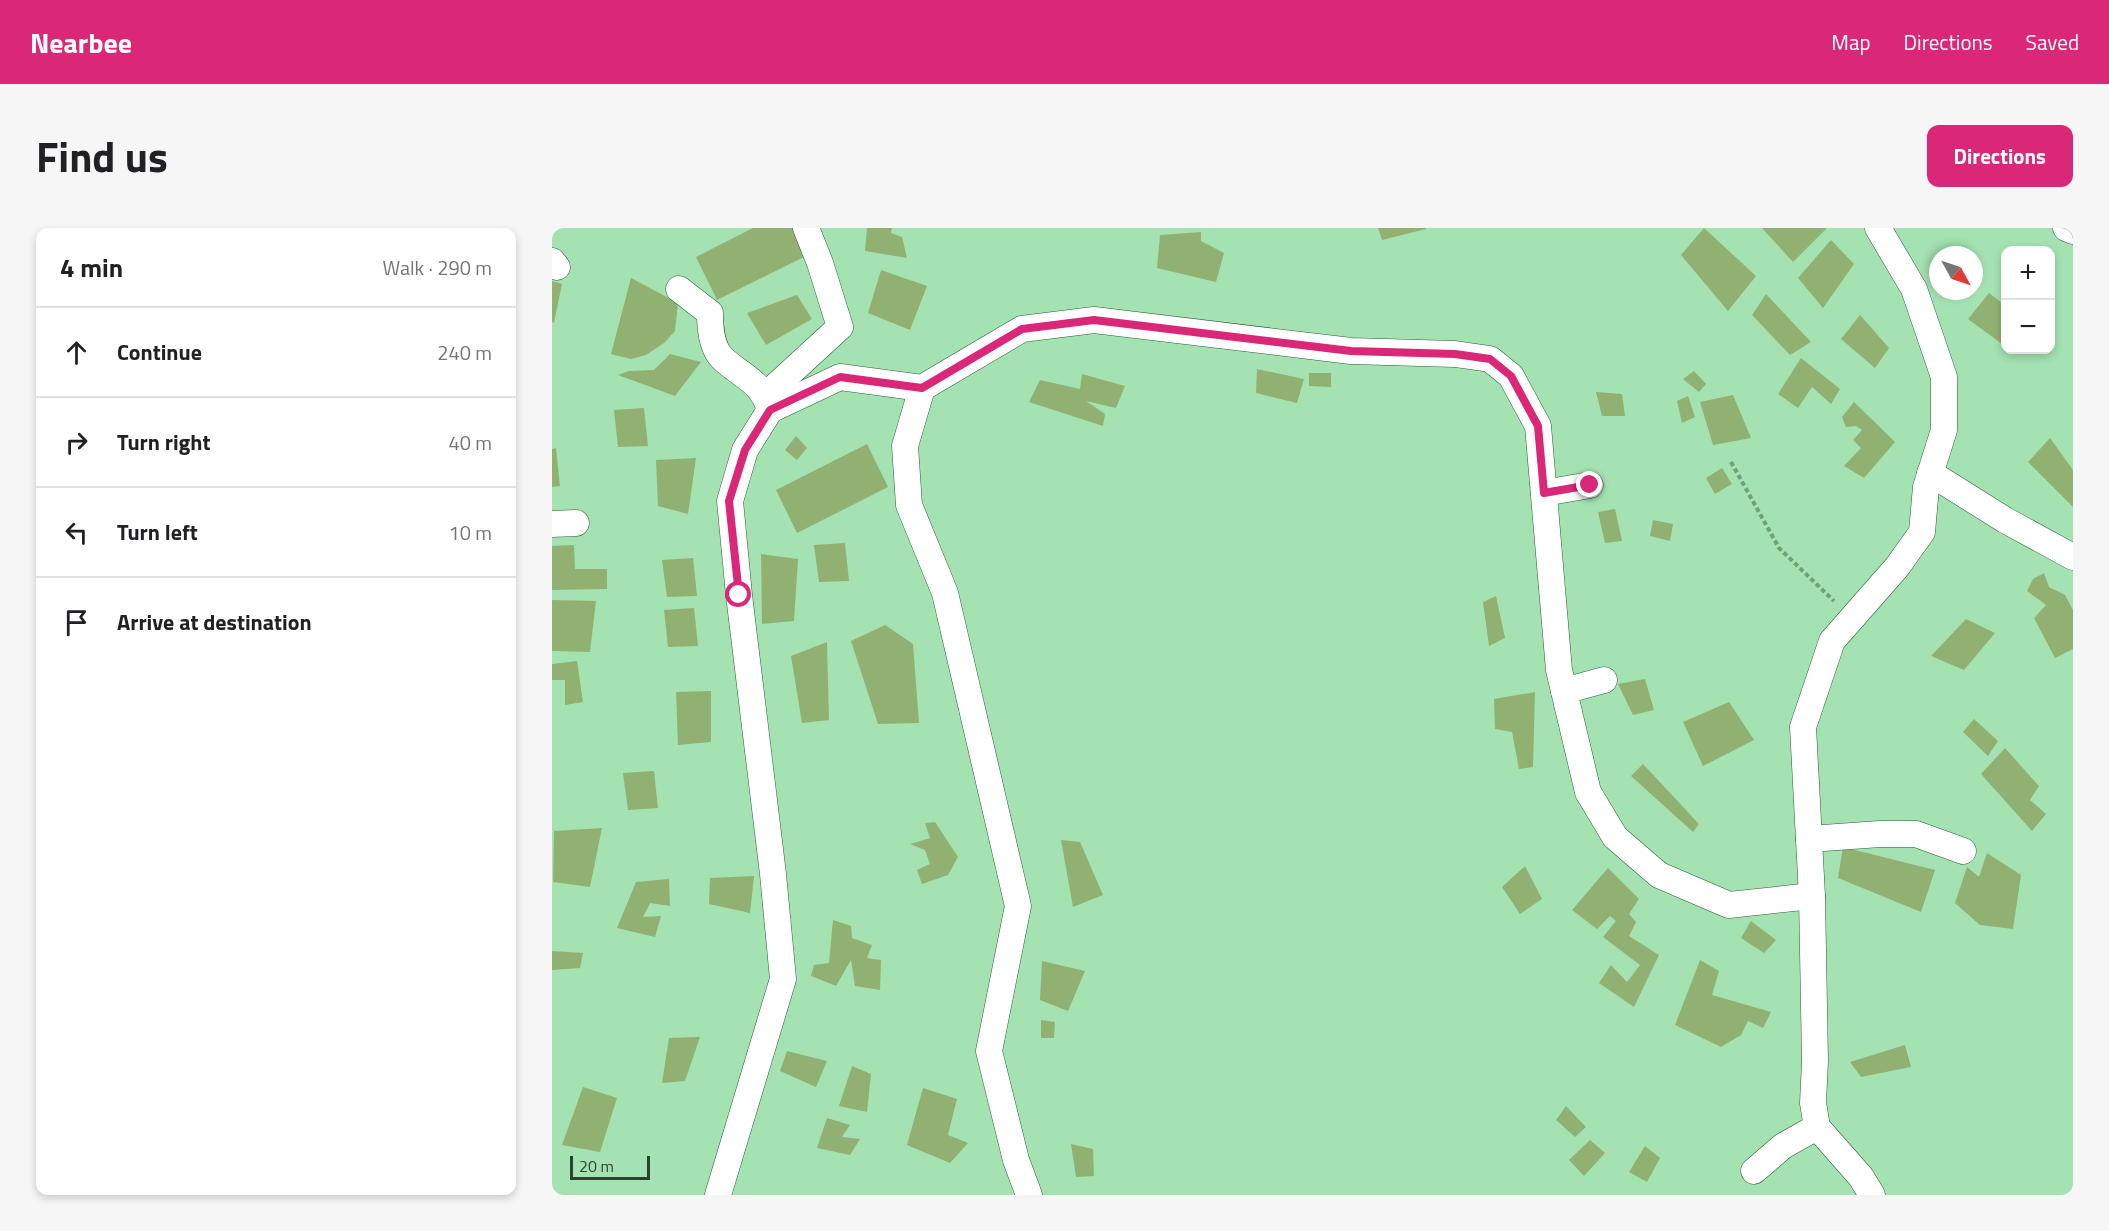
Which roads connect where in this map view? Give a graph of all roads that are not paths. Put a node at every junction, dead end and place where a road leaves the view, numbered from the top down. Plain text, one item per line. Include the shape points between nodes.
1 (806, 228) edge
2 (1878, 228) edge
3 (2066, 228) edge
4 (2073, 231) edge
5 (679, 289) dead end
6 (922, 388) junction
7 (768, 403) junction
8 (1930, 473) junction
9 (1590, 485) dead end
10 (1544, 493) junction
11 (2073, 557) edge
12 (1604, 680) dead end
13 (1564, 691) junction
14 (1809, 839) junction
15 (1963, 851) dead end
16 (1812, 896) junction
17 (1817, 1127) junction
18 (1754, 1171) dead end
19 (718, 1195) edge
20 (1029, 1195) edge
21 (1872, 1195) edge

1 - 7 street via 840,327
2 - 8 street via 1914,288 1944,376 1944,430
3 - 4 street
5 - 7 street via 710,313 711,332 721,357 737,368
6 - 7 street via 840,377
6 - 10 street via 1022,329 1094,320 1351,351 1490,359 1511,376 1538,426
6 - 20 street via 905,446 909,505 945,593 1018,906 989,1051 1016,1160
7 - 19 street via 745,450 729,501 783,979
8 - 11 street
8 - 14 street via 1922,532 1897,567 1832,641 1803,727
9 - 10 street
10 - 13 street
12 - 13 street
13 - 16 street via 1588,792 1615,837 1659,875 1729,905
14 - 15 street via 1916,834
14 - 16 street
16 - 17 street via 1813,1103
17 - 18 street via 1783,1146
17 - 21 street

